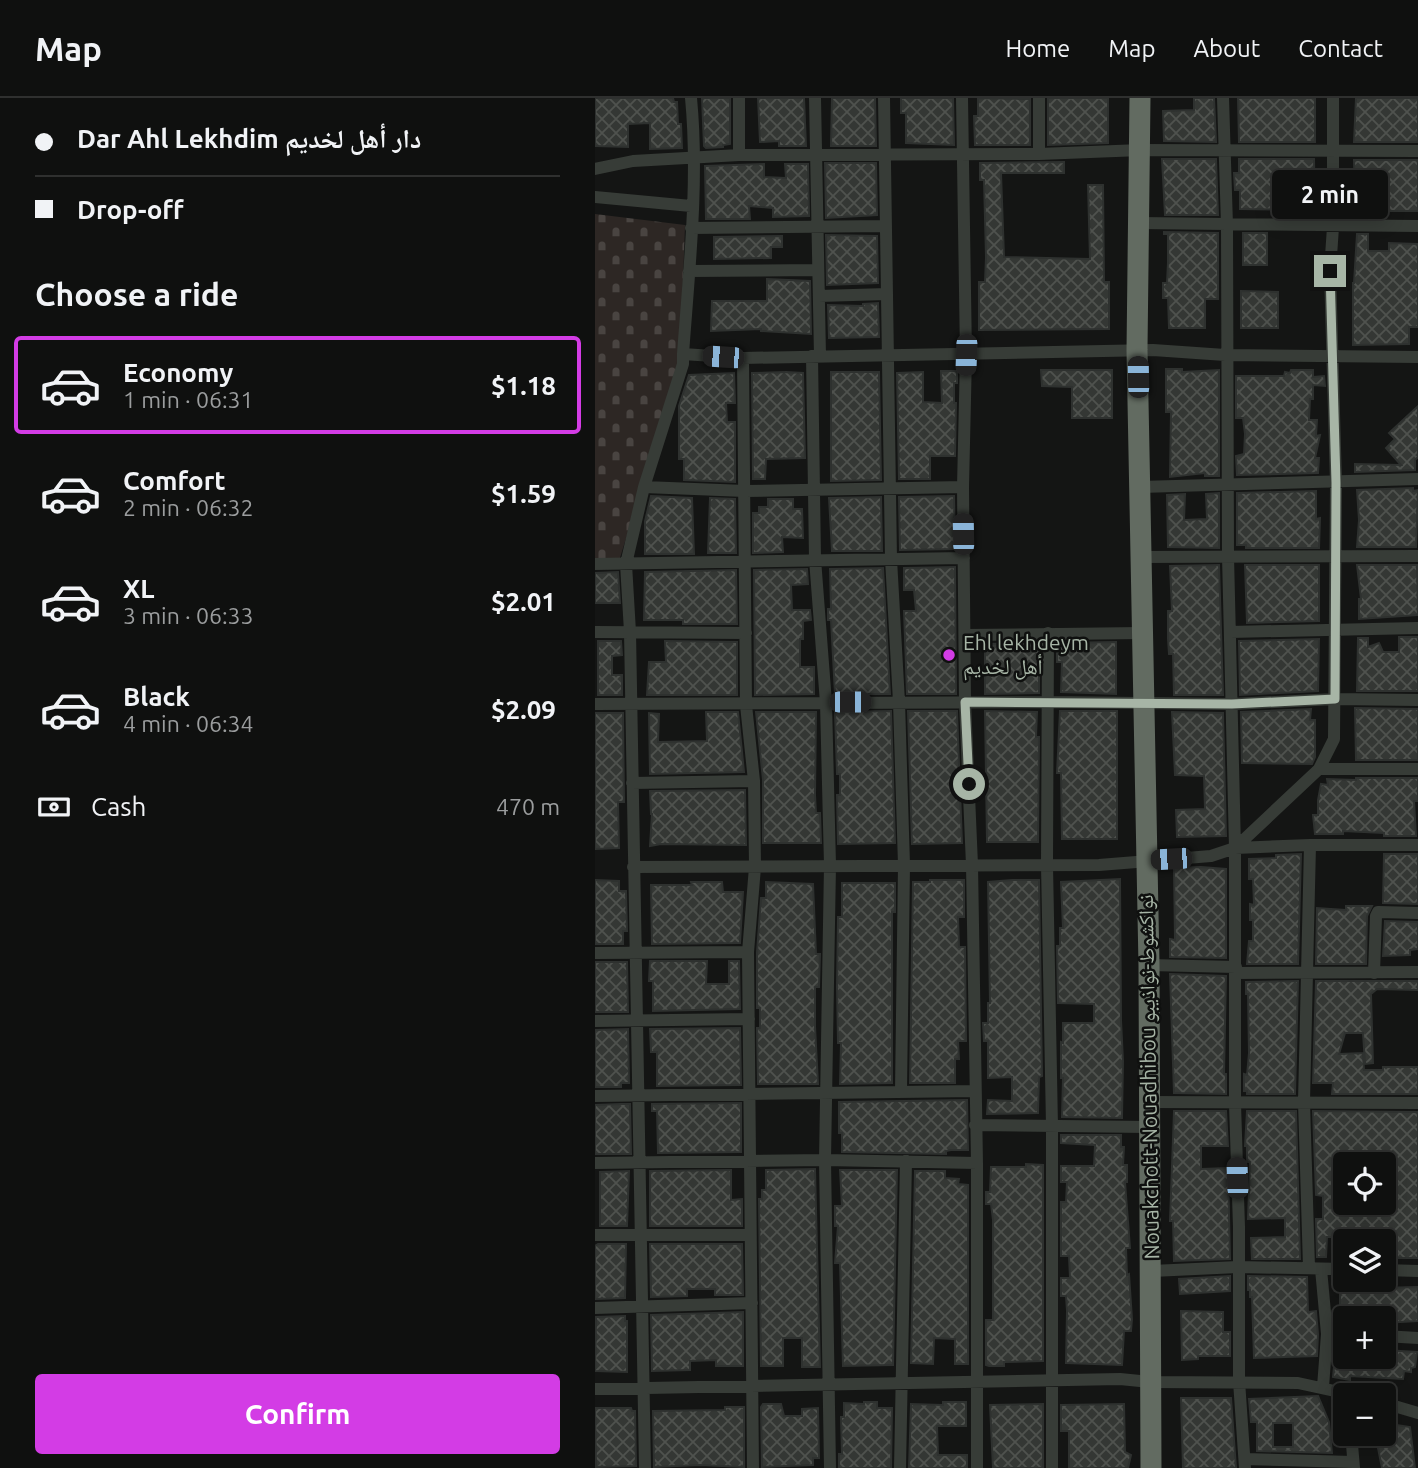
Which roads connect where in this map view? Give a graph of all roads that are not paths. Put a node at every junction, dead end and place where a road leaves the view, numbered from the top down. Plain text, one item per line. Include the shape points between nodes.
1 (691, 98) edge
2 (739, 98) edge
3 (815, 98) edge
4 (884, 98) edge
5 (962, 98) edge
6 (1039, 98) edge
7 (1140, 98) edge
8 (1223, 98) edge
9 (1332, 98) edge
10 (1141, 150) junction
11 (1223, 150) junction
12 (1332, 151) junction
13 (1418, 151) edge
14 (883, 154) junction
15 (963, 154) junction
16 (1039, 154) junction
17 (739, 155) junction
18 (816, 155) junction
19 (693, 157) junction
20 (595, 169) edge
21 (595, 197) edge
22 (691, 206) junction
23 (1138, 223) junction
24 (817, 225) junction
25 (1227, 225) junction
26 (885, 226) junction
27 (1418, 226) edge
28 (1333, 227) junction
29 (691, 228) junction
30 (818, 270) junction
31 (689, 271) junction
32 (887, 294) junction
33 (819, 296) junction
34 (1137, 350) junction
35 (684, 354) junction
36 (966, 355) junction
37 (1226, 355) junction
38 (816, 356) junction
39 (889, 356) junction
40 (1333, 356) junction
41 (1418, 357) edge
42 (743, 358) junction
43 (1418, 479) edge
44 (1336, 483) junction
45 (1227, 486) junction
46 (644, 487) junction
47 (963, 487) junction
48 (1140, 487) junction
49 (814, 488) junction
50 (890, 488) junction
51 (744, 491) junction
52 (1228, 556) junction
53 (1335, 556) junction
54 (1418, 556) edge
55 (1142, 557) junction
56 (964, 558) junction
57 (815, 559) junction
58 (891, 559) junction
59 (745, 562) junction
60 (595, 564) edge
61 (626, 564) junction
62 (1418, 628) edge
63 (1336, 631) junction
64 (595, 632) edge
65 (630, 632) junction
66 (1230, 632) junction
67 (1142, 633) junction
68 (746, 634) junction
69 (1048, 634) junction
70 (965, 635) junction
71 (1335, 699) junction
72 (1418, 700) edge
73 (899, 702) junction
74 (965, 702) junction
75 (1048, 702) junction
76 (826, 703) junction
77 (595, 704) edge
78 (631, 704) junction
79 (1232, 704) junction
80 (746, 705) junction
81 (1145, 705) junction
82 (1319, 769) junction
83 (1418, 769) edge
84 (754, 781) junction
85 (632, 783) junction
86 (1310, 845) junction
87 (1418, 845) edge
88 (1235, 848) junction
89 (1146, 862) junction
90 (829, 865) junction
91 (904, 865) junction
92 (972, 865) junction
93 (1047, 865) junction
94 (633, 867) junction
95 (755, 867) junction
96 (1418, 913) edge
97 (748, 952) junction
98 (595, 953) edge
99 (635, 953) junction
100 (1149, 965) junction
101 (1235, 970) junction
102 (1418, 972) edge
103 (1305, 973) junction
104 (1374, 973) junction
105 (749, 1019) junction
106 (636, 1020) junction
107 (595, 1021) edge
108 (901, 1091) junction
109 (975, 1091) junction
110 (826, 1093) junction
111 (750, 1094) junction
112 (638, 1095) junction
113 (595, 1096) edge
114 (1149, 1102) junction
115 (1304, 1102) junction
116 (1418, 1103) edge
117 (1235, 1104) junction
118 (975, 1125) junction
119 (1052, 1126) junction
120 (1148, 1127) junction
121 (825, 1160) junction
122 (750, 1161) junction
123 (906, 1161) junction
124 (595, 1163) edge
125 (639, 1163) junction
126 (977, 1163) junction
127 (595, 1235) edge
128 (750, 1235) junction
129 (640, 1236) junction
130 (1238, 1267) junction
131 (1315, 1268) junction
132 (1333, 1269) edge
133 (1396, 1270) edge
134 (1152, 1271) junction
135 (1418, 1271) edge
136 (752, 1303) junction
137 (595, 1308) edge
138 (641, 1308) junction
139 (1327, 1334) junction
140 (1333, 1334) edge
141 (1396, 1337) edge
142 (1418, 1338) edge
143 (1050, 1380) junction
144 (1240, 1381) junction
145 (1150, 1382) junction
146 (900, 1384) junction
147 (977, 1384) junction
148 (828, 1386) junction
149 (753, 1387) junction
150 (1323, 1387) junction
151 (595, 1389) edge
152 (642, 1389) junction
153 (1333, 1390) edge
154 (1396, 1406) edge
155 (1418, 1411) edge
156 (1352, 1446) edge
157 (1245, 1464) edge
158 (1354, 1465) edge
159 (645, 1468) edge
160 (753, 1468) edge
161 (829, 1468) edge
162 (900, 1468) edge
163 (977, 1468) edge
164 (1052, 1468) edge
165 (1151, 1468) edge

1 - 19 street
2 - 17 street
3 - 18 street
4 - 14 street
5 - 15 street
6 - 16 street
7 - 10 highway, Nouakchott-Nouadhibou نواكشوط-نواذيبو
8 - 11 street
9 - 12 street
10 - 11 street
10 - 16 street
10 - 23 highway, Nouakchott-Nouadhibou نواكشوط-نواذيبو
11 - 12 street
11 - 25 street
12 - 13 street
12 - 28 street
14 - 15 street
14 - 18 street
14 - 26 street
15 - 16 street
15 - 36 street
17 - 18 street
17 - 19 street
18 - 24 street
19 - 20 street
19 - 22 street
21 - 22 street
22 - 29 street
23 - 25 street
23 - 34 highway, Nouakchott-Nouadhibou نواكشوط-نواذيبو
24 - 26 street
24 - 29 street
24 - 30 street
25 - 28 street
25 - 37 street
26 - 32 street
27 - 28 street
28 - 40 street
29 - 31 street
30 - 31 street
30 - 33 street
31 - 35 street
32 - 33 street
32 - 39 street
33 - 38 street
34 - 36 street
34 - 37 street
34 - 48 highway, Nouakchott-Nouadhibou نواكشوط-نواذيبو
35 - 42 street
35 - 46 street
36 - 39 street
36 - 47 street
37 - 40 street
37 - 45 street
38 - 39 street
38 - 42 street
38 - 49 street
39 - 50 street
40 - 41 street
40 - 44 street
42 - 51 street
43 - 44 street
44 - 45 street
44 - 53 street
45 - 48 street
45 - 52 street
46 - 51 street
46 - 61 street
47 - 50 street
47 - 56 street
48 - 55 highway, Nouakchott-Nouadhibou نواكشوط-نواذيبو
49 - 50 street
49 - 51 street
49 - 57 street
50 - 58 street
51 - 59 street
52 - 53 street
52 - 55 street
52 - 66 street
53 - 54 street
53 - 63 street
55 - 67 highway, Nouakchott-Nouadhibou نواكشوط-نواذيبو
56 - 58 street
56 - 70 street
57 - 58 street
57 - 59 street
57 - 76 street
58 - 73 street
59 - 61 street
59 - 68 street
60 - 61 street
61 - 65 street
62 - 63 street
63 - 66 street
63 - 71 street
64 - 65 street
65 - 68 street
65 - 78 street
66 - 79 street
67 - 69 street
67 - 81 highway, Nouakchott-Nouadhibou نواكشوط-نواذيبو
68 - 80 street
69 - 70 street
69 - 75 street
70 - 74 street
71 - 72 street
71 - 79 street
71 - 82 street via 1334,739
73 - 74 street
73 - 76 street
73 - 91 street
74 - 75 street
74 - 92 street
75 - 81 street
75 - 93 street
76 - 80 street
76 - 90 street
77 - 78 street
78 - 80 street
78 - 85 street
79 - 81 street
79 - 88 street
80 - 84 street
81 - 89 highway, Nouakchott-Nouadhibou نواكشوط-نواذيبو
82 - 83 street
82 - 88 street
84 - 85 street
84 - 95 street
85 - 94 street
86 - 87 street
86 - 88 street
86 - 103 street
88 - 89 street via 1211,856
88 - 101 street
89 - 93 street
89 - 100 highway, Nouakchott-Nouadhibou نواكشوط-نواذيبو
90 - 91 street
90 - 95 street
90 - 110 street
91 - 92 street
91 - 108 street
92 - 93 street
92 - 109 street
93 - 119 street
94 - 95 street
94 - 99 street
95 - 97 street
96 - 104 street via 1378,912
97 - 99 street
97 - 105 street
98 - 99 street
99 - 106 street
100 - 101 street
100 - 114 highway, Nouakchott-Nouadhibou نواكشوط-نواذيبو
101 - 103 street
101 - 117 street
102 - 104 street
103 - 104 street
103 - 115 street
105 - 106 street
105 - 111 street
106 - 107 street
106 - 112 street
108 - 109 street
108 - 110 street
109 - 118 street
110 - 111 street
110 - 121 street
111 - 112 street
111 - 122 street
112 - 113 street
112 - 125 street
114 - 117 street
114 - 120 highway, Nouakchott-Nouadhibou نواكشوط-نواذيبو
115 - 116 street
115 - 117 street
115 - 131 street
117 - 130 street
118 - 119 street
118 - 126 street
119 - 120 street
119 - 143 street
120 - 134 highway, Nouakchott-Nouadhibou نواكشوط-نواذيبو
121 - 122 street
121 - 123 street
121 - 148 street
122 - 125 street
122 - 128 street
123 - 126 street
123 - 146 street
124 - 125 street
125 - 129 street
126 - 147 street
127 - 129 street
128 - 129 street
128 - 136 street
129 - 138 street
130 - 131 street
130 - 134 street
130 - 144 street
131 - 132 street
131 - 139 street
133 - 135 street
134 - 145 highway, Nouakchott-Nouadhibou نواكشوط-نواذيبو
136 - 138 street
136 - 149 street
137 - 138 street
138 - 152 street
139 - 140 street
139 - 150 street
141 - 142 street
143 - 145 street
143 - 147 street
143 - 164 street
144 - 145 street
144 - 150 street
144 - 157 street
145 - 165 highway, Nouakchott-Nouadhibou نواكشوط-نواذيبو
146 - 147 street
146 - 148 street
146 - 162 street
147 - 163 street
148 - 149 street
148 - 161 street
149 - 152 street
149 - 160 street
150 - 153 street
151 - 152 street
152 - 159 street
154 - 155 street
156 - 158 street
157 - 158 street

